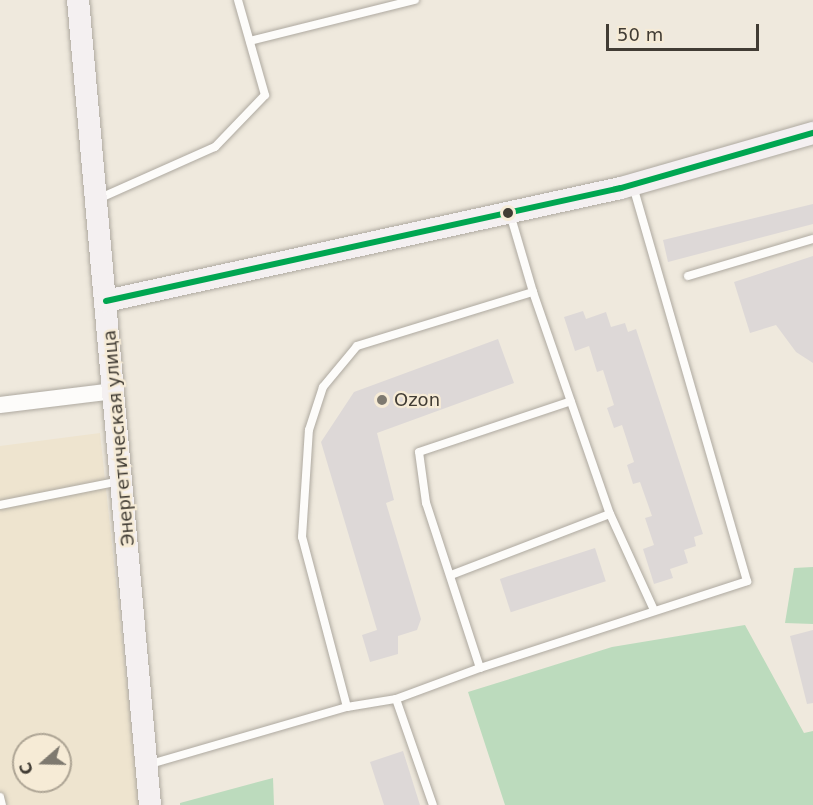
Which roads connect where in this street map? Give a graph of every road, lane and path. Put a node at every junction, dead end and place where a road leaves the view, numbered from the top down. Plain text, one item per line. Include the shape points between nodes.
1 (78, 0) edge
2 (238, 0) edge
3 (415, 0) edge
4 (250, 41) junction
5 (813, 133) edge
6 (633, 185) junction
7 (97, 199) junction
8 (510, 212) junction
9 (813, 239) edge
10 (688, 276) dead end
11 (533, 292) junction
12 (106, 301) junction
13 (114, 391) junction
14 (571, 401) junction
15 (0, 405) edge
16 (123, 480) junction
17 (0, 505) edge
18 (610, 514) junction
19 (451, 575) junction
20 (654, 610) junction
21 (480, 668) junction
22 (396, 699) junction
23 (347, 707) junction
24 (147, 765) junction
25 (0, 797) edge
26 (2, 805) edge
27 (150, 805) edge
28 (433, 805) edge

1 - 7 main road, Энергетическая улица
2 - 4 lane
3 - 4 lane
4 - 7 lane via 265,95 222,140 215,147
5 - 6 main road
6 - 8 main road
6 - 20 lane via 747,581
7 - 12 main road, Энергетическая улица
8 - 11 lane
8 - 12 main road
9 - 10 lane
11 - 14 lane
11 - 23 lane via 357,346 323,387 309,430 302,537
12 - 13 main road, Энергетическая улица
13 - 15 street
13 - 16 main road, Энергетическая улица
14 - 18 lane
14 - 19 lane via 419,452 426,503
16 - 17 lane
16 - 24 main road, Энергетическая улица
18 - 19 lane
18 - 20 lane
19 - 21 lane
20 - 21 lane
21 - 22 lane
22 - 23 lane
22 - 28 lane
23 - 24 lane
24 - 27 main road, Энергетическая улица
25 - 26 lane

